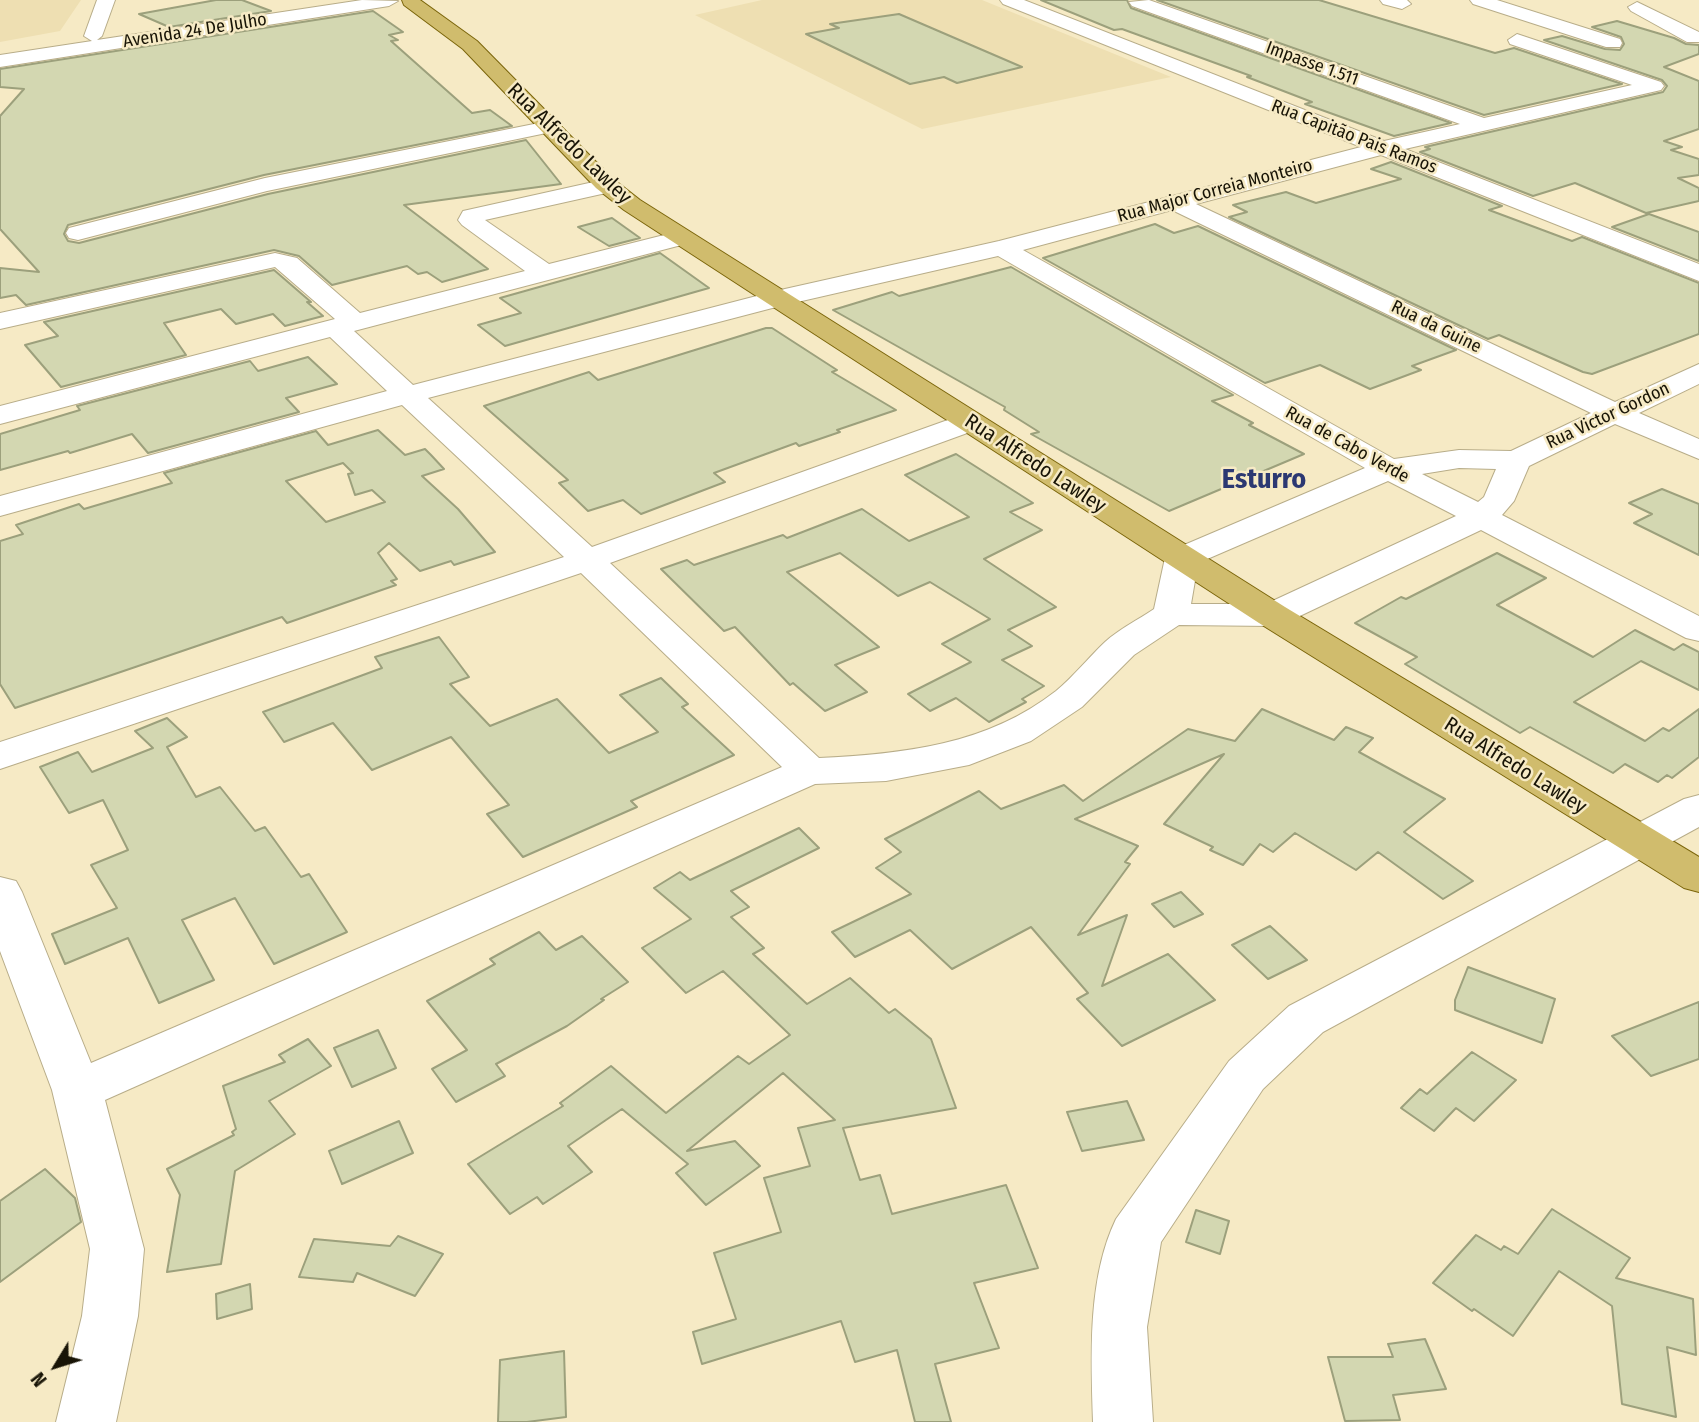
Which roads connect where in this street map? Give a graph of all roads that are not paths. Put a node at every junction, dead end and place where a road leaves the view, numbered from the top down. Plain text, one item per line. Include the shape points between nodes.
1 (106, 0) edge
2 (330, 0) edge
3 (399, 0) edge
4 (1009, 0) edge
5 (1479, 0) edge
6 (1137, 2) edge
7 (1637, 7) dead end
8 (1085, 14) dead end
9 (1058, 19) junction
10 (1699, 37) edge
11 (98, 40) junction
12 (1517, 40) dead end
13 (1613, 43) dead end
14 (0, 49) edge
15 (0, 61) edge
16 (1486, 126) junction
17 (550, 127) junction
18 (1381, 148) junction
19 (607, 186) junction
20 (1174, 202) junction
21 (78, 233) dead end
22 (680, 238) junction
23 (1002, 248) junction
24 (545, 273) junction
25 (1699, 273) edge
26 (776, 299) junction
27 (0, 321) edge
28 (344, 325) junction
29 (1699, 373) edge
30 (407, 395) junction
31 (1615, 413) junction
32 (0, 415) edge
33 (970, 422) junction
34 (1699, 450) edge
35 (1516, 460) junction
36 (1389, 469) junction
37 (0, 506) edge
38 (1479, 518) junction
39 (1182, 558) junction
40 (587, 560) junction
41 (1171, 614) junction
42 (1272, 615) junction
43 (1699, 630) edge
44 (0, 755) edge
45 (809, 771) junction
46 (1699, 809) edge
47 (1636, 841) junction
48 (1699, 877) edge
49 (0, 892) edge
50 (77, 1090) junction
51 (86, 1422) edge
52 (1123, 1422) edge

1 - 11 street via 97,19
2 - 11 street
3 - 11 street, Avenida 24 De Julho
3 - 17 main road, Rua Alfredo Lawley via 470,45
4 - 9 street, Rua Capitão Pais Ramos
5 - 13 street
6 - 16 street, Impasse 1.511
7 - 10 street via 1693,38
8 - 9 street
9 - 18 street, Rua Capitão Pais Ramos
11 - 14 street
11 - 15 street, Avenida 24 De Julho
12 - 16 street, Rua Major Correia Monteiro via 1654,86
16 - 18 street, Rua Major Correia Monteiro
17 - 19 main road, Rua Alfredo Lawley
17 - 21 street via 265,185
18 - 20 street, Rua Major Correia Monteiro
18 - 25 street, Rua Capitão Pais Ramos
19 - 22 main road, Rua Alfredo Lawley
19 - 24 street via 471,216 470,220
20 - 23 street, Rua Major Correia Monteiro
20 - 31 street, Rua da Guine
22 - 24 street
22 - 26 main road, Rua Alfredo Lawley
23 - 26 street, Rua Major Correia Monteiro
23 - 36 street, Rua de Cabo Verde
24 - 28 street
26 - 30 street, Rua Major Correia Monteiro
26 - 33 main road, Rua Alfredo Lawley
27 - 28 street via 275,260 288,263
28 - 30 street
28 - 32 street
29 - 31 street, Rua Victor Gordon
30 - 37 street, Rua Major Correia Monteiro
30 - 40 street
31 - 34 street, Rua da Guine
31 - 35 street, Rua Victor Gordon
33 - 39 main road, Rua Alfredo Lawley
33 - 40 street
35 - 36 street via 1459,459
35 - 38 street via 1498,501
36 - 38 street, Rua de Cabo Verde
36 - 39 street
38 - 42 street
38 - 43 street, Rua de Cabo Verde
39 - 41 street
39 - 42 main road, Rua Alfredo Lawley
40 - 44 street
40 - 45 street
41 - 42 street
41 - 45 street via 1121,648 1069,699 1017,732 955,756 886,768
42 - 47 main road, Rua Alfredo Lawley
45 - 50 street
46 - 47 street
47 - 48 main road, Rua Alfredo Lawley
47 - 52 street via 1306,1019 1246,1075 1135,1236 1119,1327
49 - 50 street
50 - 51 street via 117,1249 110,1316

